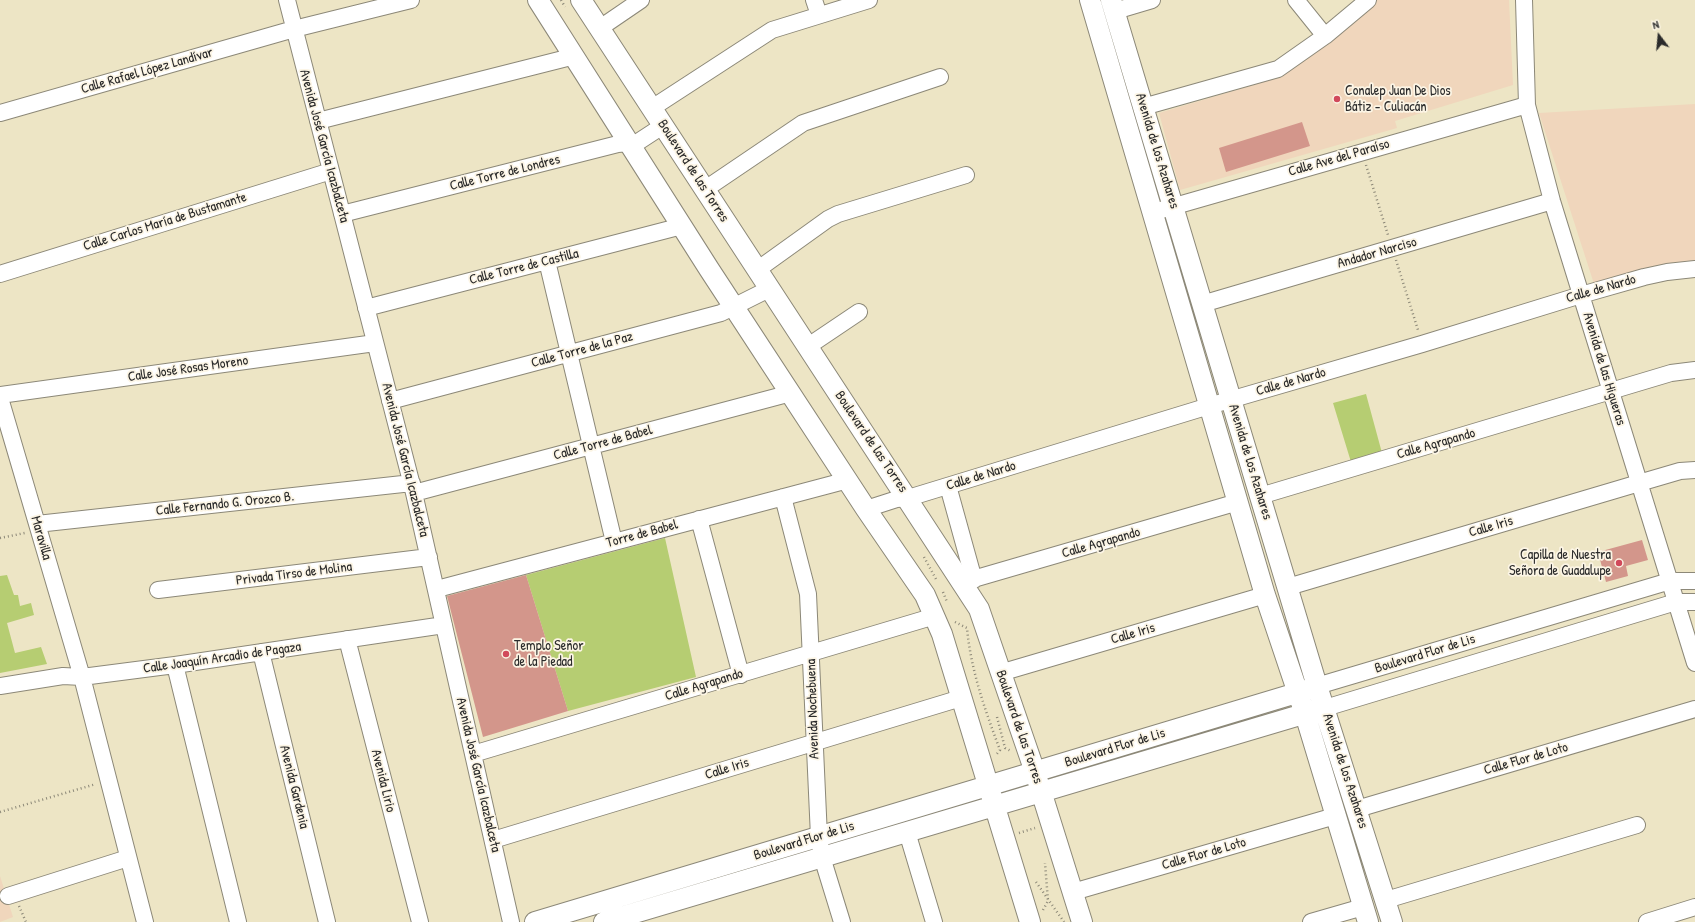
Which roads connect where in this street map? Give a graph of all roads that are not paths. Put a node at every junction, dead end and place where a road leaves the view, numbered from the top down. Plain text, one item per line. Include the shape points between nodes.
1 (287, 0) edge
2 (411, 0) edge
3 (538, 0) edge
4 (581, 0) edge
5 (641, 0) edge
6 (869, 0) edge
7 (1090, 0) edge
8 (1152, 0) edge
9 (1296, 0) edge
10 (1368, 0) edge
11 (1524, 0) edge
12 (391, 2) edge
13 (1113, 6) edge
14 (816, 7) edge
15 (600, 28) junction
16 (294, 29) junction
17 (1325, 36) junction
18 (574, 56) junction
19 (940, 77) dead end
20 (1527, 105) junction
21 (1143, 107) junction
22 (652, 108) junction
23 (0, 113) edge
24 (318, 121) junction
25 (664, 125) junction
26 (630, 143) junction
27 (331, 171) junction
28 (966, 175) dead end
29 (704, 190) junction
30 (1552, 201) junction
31 (1173, 206) junction
32 (1152, 212) junction
33 (342, 214) junction
34 (682, 226) junction
35 (547, 261) junction
36 (1695, 269) edge
37 (757, 270) junction
38 (0, 274) edge
39 (769, 289) junction
40 (1581, 295) junction
41 (1202, 304) junction
42 (735, 307) junction
43 (366, 308) junction
44 (859, 312) dead end
45 (375, 343) junction
46 (808, 347) junction
47 (570, 354) junction
48 (1695, 370) edge
49 (1612, 392) junction
50 (791, 394) junction
51 (0, 397) edge
52 (1231, 400) junction
53 (390, 401) junction
54 (1209, 406) junction
55 (591, 446) junction
56 (1695, 470) edge
57 (848, 480) junction
58 (1639, 483) junction
59 (948, 486) junction
60 (413, 488) junction
61 (1260, 496) junction
62 (783, 497) junction
63 (908, 498) junction
64 (1238, 502) junction
65 (866, 509) junction
66 (699, 519) junction
67 (38, 527) junction
68 (614, 542) junction
69 (429, 558) junction
70 (1695, 580) edge
71 (969, 581) junction
72 (1670, 582) junction
73 (1288, 587) junction
74 (436, 589) junction
75 (158, 590) dead end
76 (1265, 596) junction
77 (1676, 602) junction
78 (1695, 602) edge
79 (935, 616) junction
80 (444, 625) junction
81 (347, 639) junction
82 (261, 652) junction
83 (810, 653) junction
84 (1695, 663) edge
85 (175, 665) junction
86 (1000, 673) junction
87 (741, 674) junction
88 (82, 677) junction
89 (0, 686) edge
90 (1317, 686) junction
91 (1298, 692) junction
92 (961, 698) junction
93 (1325, 708) junction
94 (1695, 709) edge
95 (1305, 714) junction
96 (814, 743) junction
97 (473, 754) junction
98 (1035, 772) junction
99 (989, 785) junction
100 (1041, 792) junction
101 (995, 806) junction
102 (1357, 809) junction
103 (1335, 816) junction
104 (1637, 825) dead end
105 (907, 832) junction
106 (819, 837) junction
107 (493, 840) junction
108 (822, 857) junction
109 (128, 858) junction
110 (1073, 892) junction
111 (8, 896) dead end
112 (1386, 900) junction
113 (1365, 914) edge
114 (1687, 914) edge
115 (1036, 918) edge
116 (145, 922) edge
117 (238, 922) edge
118 (327, 922) edge
119 (420, 922) edge
120 (511, 922) edge
121 (535, 922) edge
122 (604, 922) edge
123 (842, 922) edge
124 (934, 922) edge
125 (1082, 922) edge
126 (1311, 922) edge
127 (1392, 922) edge
128 (1647, 922) edge

1 - 16 street, Avenida José García Icazbalceta
2 - 12 street, Calle Rafael López Landívar
3 - 18 street
4 - 15 street, Boulevard de las Torres
5 - 15 street
6 - 14 street
7 - 32 street, Avenida de los Azahares
8 - 13 street
9 - 17 street
10 - 17 street
11 - 20 street, Avenida de las Higueras
12 - 16 street, Calle Rafael López Landívar
13 - 21 street, Avenida de los Azahares
14 - 22 street via 772,30
15 - 22 street, Boulevard de las Torres
16 - 23 street, Calle Rafael López Landívar
16 - 24 street, Avenida José García Icazbalceta
17 - 21 street via 1278,69
18 - 24 street
18 - 26 street
19 - 29 street via 802,123
20 - 30 street, Avenida de las Higueras
20 - 31 street, Calle Ave del Paraíso
21 - 31 street, Avenida de los Azahares
22 - 25 street, Boulevard de las Torres
24 - 27 street, Avenida José García Icazbalceta
25 - 26 street, Calle Torre de Londres via 638,142
25 - 29 street, Boulevard de las Torres
26 - 33 street, Calle Torre de Londres
26 - 34 street
27 - 33 street, Avenida José García Icazbalceta
27 - 38 street, Calle Carlos María de Bustamante
28 - 37 street via 838,214
29 - 37 street, Boulevard de las Torres
30 - 40 street, Avenida de las Higueras
30 - 41 street, Andador Narciso
31 - 32 street, Calle Ave del Paraíso
31 - 41 street, Avenida de los Azahares
32 - 54 street, Avenida de los Azahares
33 - 43 street, Avenida José García Icazbalceta
34 - 35 street, Calle Torre de Castilla
34 - 42 street
35 - 43 street, Calle Torre de Castilla
35 - 47 street
36 - 40 street, Calle de Nardo via 1644,277
37 - 39 street, Boulevard de las Torres
39 - 42 street, Calle Torre de la Paz
39 - 46 street, Boulevard de las Torres
40 - 49 street, Avenida de las Higueras
40 - 52 street, Calle de Nardo
41 - 52 street, Avenida de los Azahares
42 - 47 street, Calle Torre de la Paz via 722,313
42 - 50 street
43 - 45 street, Avenida José García Icazbalceta
44 - 46 street
45 - 51 street, Calle José Rosas Moreno
45 - 53 street, Avenida José García Icazbalceta
46 - 63 street, Boulevard de las Torres
47 - 53 street, Calle Torre de la Paz
47 - 55 street
48 - 49 street, Calle Agrapando via 1672,373
49 - 58 street, Avenida de las Higueras
49 - 61 street, Calle Agrapando
50 - 55 street, Calle Torre de Babel
50 - 57 street
51 - 67 street, Maravilla
52 - 54 street, Calle de Nardo
52 - 61 street, Avenida de los Azahares
53 - 60 street, Avenida José García Icazbalceta
54 - 59 street, Calle de Nardo
54 - 64 street, Avenida de los Azahares
55 - 60 street, Calle Torre de Babel
55 - 68 street
56 - 58 street, Calle Iris via 1680,471
57 - 62 street, Torre de Babel
57 - 65 street
58 - 72 street, Avenida de las Higueras
58 - 73 street, Calle Iris
59 - 63 street, Calle de Nardo
59 - 71 street
60 - 67 street, Calle Fernando G. Orozco B.
60 - 69 street, Avenida José García Icazbalceta
61 - 73 street, Avenida de los Azahares
62 - 66 street, Torre de Babel
62 - 83 street, Avenida Nochebuena via 806,583
63 - 65 street, Calle de Nardo
63 - 71 street, Boulevard de las Torres
64 - 71 street, Calle Agrapando
64 - 76 street, Avenida de los Azahares
65 - 79 street via 925,595
66 - 68 street, Torre de Babel
66 - 87 street
67 - 88 street, Maravilla
68 - 74 street, Torre de Babel
69 - 74 street, Avenida José García Icazbalceta
69 - 75 street, Privada Tirso de Molina
70 - 72 street, Boulevard Flor de Lis
71 - 86 street, Boulevard de las Torres via 987,628
72 - 77 street, Avenida de las Higueras
72 - 90 street, Boulevard Flor de Lis
73 - 90 street, Avenida de los Azahares
74 - 80 street, Avenida José García Icazbalceta
76 - 86 street, Calle Iris
76 - 91 street, Avenida de los Azahares
77 - 78 street, Boulevard Flor de Lis
77 - 84 street, Avenida de las Higueras
77 - 93 street, Boulevard Flor de Lis
79 - 83 street, Calle Agrapando
79 - 92 street
80 - 81 street, Calle Joaquín Arcadio de Pagaza
80 - 97 street, Avenida José García Icazbalceta
81 - 82 street, Calle Joaquín Arcadio de Pagaza
81 - 119 street, Avenida Lirio
82 - 85 street, Calle Joaquín Arcadio de Pagaza
82 - 118 street, Avenida Gardenia
83 - 87 street, Calle Agrapando
83 - 96 street, Avenida Nochebuena
85 - 88 street, Calle Joaquín Arcadio de Pagaza
85 - 117 street
86 - 98 street, Boulevard de las Torres
87 - 97 street, Calle Agrapando
88 - 89 street, Calle Joaquín Arcadio de Pagaza via 63,676
88 - 109 street, Maravilla
90 - 91 street, Boulevard Flor de Lis
90 - 93 street, Avenida de los Azahares
91 - 95 street, Avenida de los Azahares
91 - 98 street, Boulevard Flor de Lis
92 - 96 street, Calle Iris
92 - 99 street
93 - 95 street, Boulevard Flor de Lis
93 - 102 street, Avenida de los Azahares
94 - 102 street, Calle Flor de Loto
95 - 100 street, Boulevard Flor de Lis
95 - 103 street, Avenida de los Azahares
96 - 106 street, Avenida Nochebuena
96 - 107 street, Calle Iris
97 - 107 street, Avenida José García Icazbalceta
98 - 99 street, Boulevard Flor de Lis
98 - 100 street, Boulevard de las Torres
99 - 101 street
99 - 106 street, Boulevard Flor de Lis
100 - 101 street, Boulevard Flor de Lis
100 - 110 street, Boulevard de las Torres
101 - 105 street, Boulevard Flor de Lis
101 - 115 street
102 - 112 street, Avenida de los Azahares
103 - 110 street, Calle Flor de Loto
103 - 113 street, Avenida de los Azahares
104 - 112 street
105 - 108 street, Boulevard Flor de Lis
105 - 124 street
106 - 108 street, Avenida Nochebuena
106 - 121 street, Boulevard Flor de Lis
107 - 120 street, Avenida José García Icazbalceta
108 - 122 street, Boulevard Flor de Lis
108 - 123 street, Avenida Nochebuena
109 - 111 street
109 - 116 street, Maravilla
110 - 125 street, Boulevard de las Torres
112 - 127 street, Avenida de los Azahares
113 - 126 street
114 - 128 street

